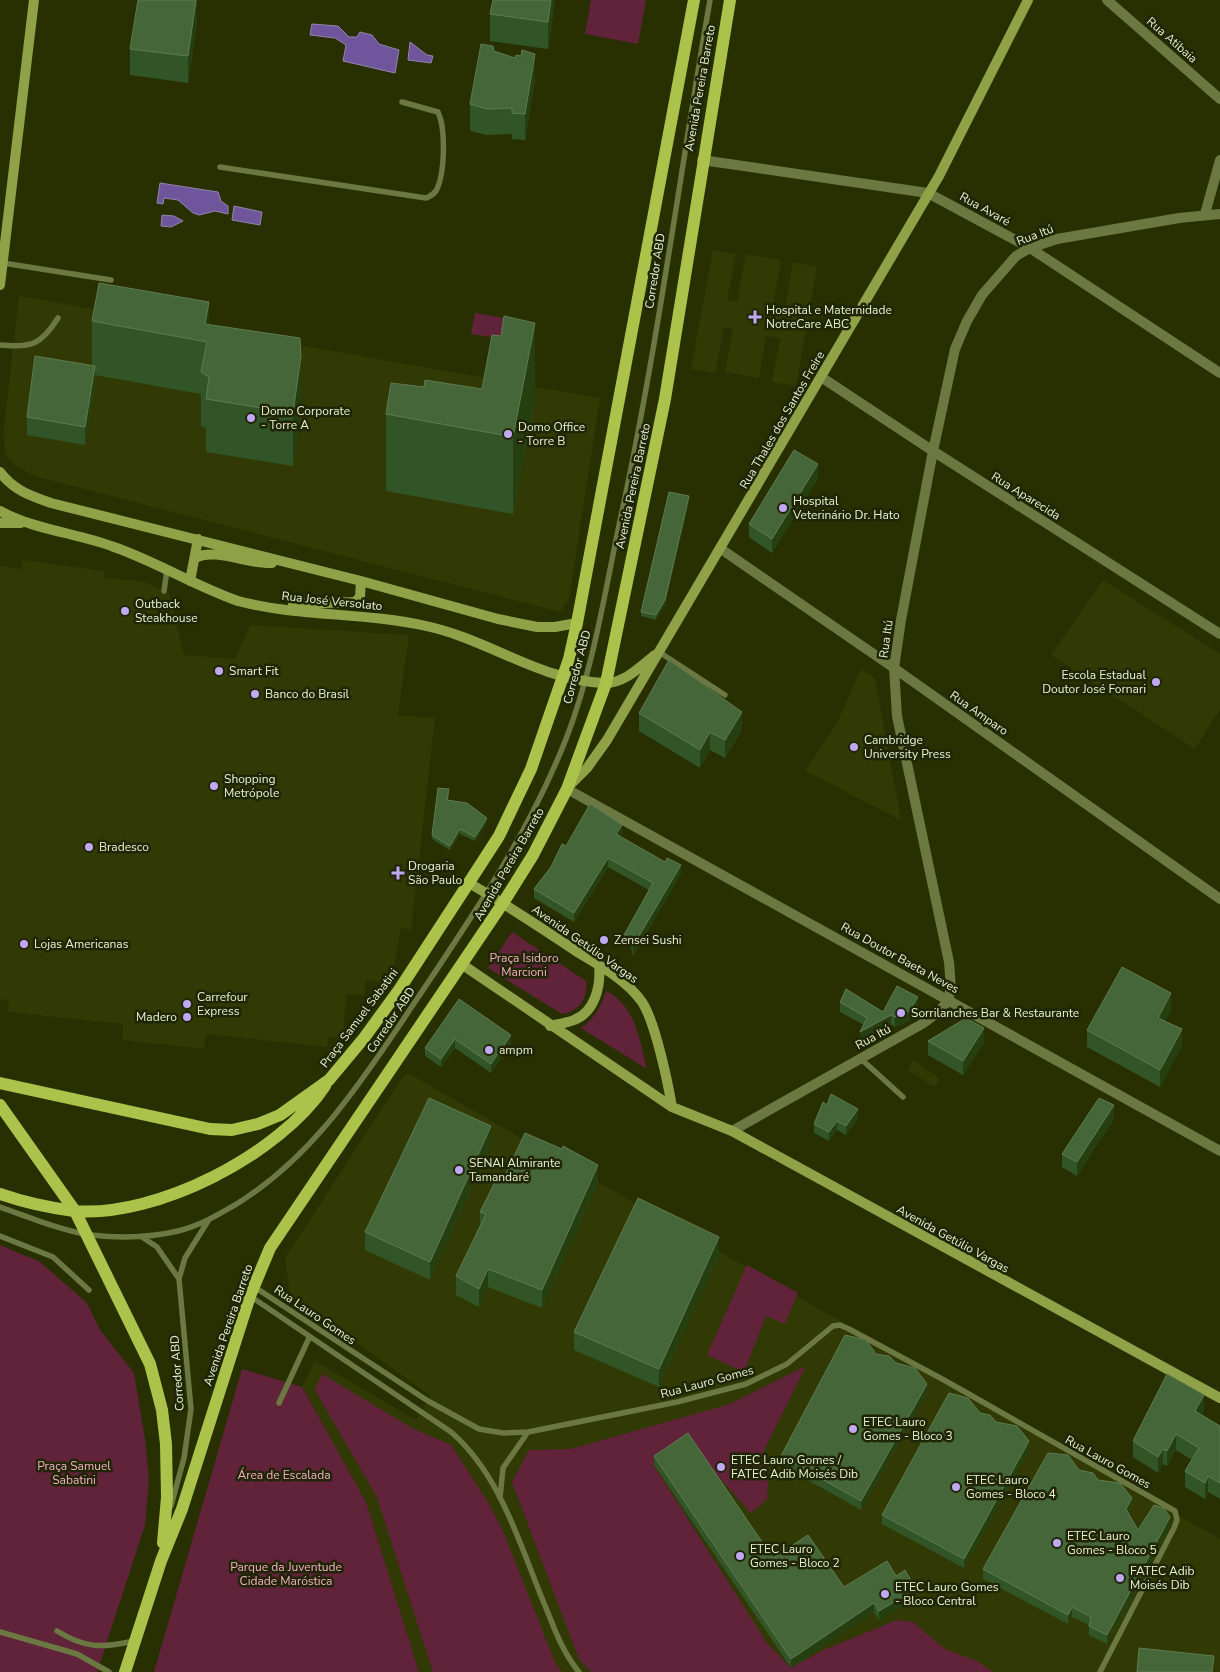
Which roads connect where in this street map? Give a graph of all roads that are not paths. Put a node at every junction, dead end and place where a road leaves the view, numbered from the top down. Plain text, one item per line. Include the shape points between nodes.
1 (34, 0) edge
2 (694, 0) edge
3 (710, 0) edge
4 (730, 0) edge
5 (1028, 0) edge
6 (1107, 0) edge
7 (1220, 100) edge
8 (402, 102) dead end
9 (702, 160) junction
10 (1220, 160) edge
11 (220, 167) dead end
12 (928, 193) junction
13 (1206, 214) junction
14 (1220, 214) edge
15 (1030, 248) junction
16 (3, 263) junction
17 (111, 280) dead end
18 (0, 285) edge
19 (58, 318) dead end
20 (0, 345) edge
21 (1220, 373) edge
22 (821, 377) junction
23 (933, 452) junction
24 (0, 472) edge
25 (0, 511) edge
26 (0, 523) edge
27 (32, 524) junction
28 (198, 539) junction
29 (721, 549) junction
30 (195, 558) junction
31 (284, 562) junction
32 (167, 570) junction
33 (190, 581) junction
34 (361, 581) junction
35 (164, 591) dead end
36 (282, 608) junction
37 (577, 623) junction
38 (1220, 634) edge
39 (660, 652) junction
40 (894, 668) junction
41 (564, 676) junction
42 (586, 680) junction
43 (606, 683) junction
44 (725, 696) dead end
45 (567, 789) junction
46 (470, 883) junction
47 (488, 893) junction
48 (1220, 900) edge
49 (504, 903) junction
50 (464, 965) junction
51 (600, 966) junction
52 (950, 999) junction
53 (550, 1026) junction
54 (860, 1058) junction
55 (329, 1080) junction
56 (0, 1083) edge
57 (903, 1097) dead end
58 (0, 1105) edge
59 (672, 1107) junction
60 (732, 1131) junction
61 (1220, 1151) edge
62 (0, 1194) edge
63 (12, 1205) junction
64 (0, 1207) edge
65 (75, 1211) junction
66 (208, 1221) junction
67 (86, 1235) junction
68 (0, 1236) edge
69 (142, 1237) junction
70 (180, 1280) junction
71 (89, 1290) dead end
72 (252, 1291) junction
73 (309, 1338) junction
74 (1220, 1398) edge
75 (279, 1403) dead end
76 (528, 1432) junction
77 (500, 1498) junction
78 (165, 1528) junction
79 (161, 1561) junction
80 (57, 1631) dead end
81 (0, 1632) edge
82 (134, 1641) junction
83 (109, 1672) edge
84 (125, 1672) edge
85 (579, 1672) edge
86 (1100, 1672) edge

1 - 16 street
2 - 37 main road, Avenida Pereira Barreto
3 - 42 lane, Corredor ABD via 641,420
4 - 9 main road, Avenida Pereira Barreto
5 - 12 street, Rua Thales dos Santos Freire
6 - 7 street, Rua Atibaia
8 - 11 lane via 438,112 442,122 443,149 438,186 426,198
9 - 12 street, Rua Avaré
9 - 43 main road, Avenida Pereira Barreto via 654,458
10 - 13 street
12 - 15 street, Rua Avaré
12 - 22 street, Rua Thales dos Santos Freire
13 - 14 street, Rua Itú
13 - 15 street, Rua Itú via 1057,239
15 - 21 street, Rua Avaré
15 - 23 street, Rua Itú via 1002,270 967,321 955,349
16 - 17 lane
16 - 18 street
19 - 20 lane via 48,334 34,345
22 - 23 street, Rua Aparecida
22 - 29 street, Rua Thales dos Santos Freire
23 - 38 street, Rua Aparecida
23 - 40 street, Rua Itú
24 - 28 street, Rua José Versolato via 22,492 51,503
25 - 27 street, Rua José Versolato
26 - 27 street
27 - 32 street, Rua José Versolato via 111,545
28 - 30 street
28 - 31 street, Rua José Versolato
29 - 39 street, Rua Thales dos Santos Freire
29 - 40 street, Rua Amparo
30 - 31 street via 207,554 252,562
30 - 33 street
31 - 34 street, Rua José Versolato
32 - 33 street, Rua José Versolato
32 - 35 lane
33 - 36 street, Rua José Versolato via 238,600
34 - 36 street via 360,597 355,602 302,603
34 - 37 street, Rua José Versolato via 518,624 555,627
36 - 41 street, Rua José Versolato via 441,629
37 - 41 main road, Avenida Pereira Barreto
39 - 43 street, Rua José Versolato via 624,678
39 - 44 lane
39 - 45 street, Rua Thales dos Santos Freire via 607,740
40 - 48 street, Rua Amparo
40 - 52 street, Rua Itú via 897,716 949,962
41 - 42 street, Rua José Versolato
41 - 46 main road, Avenida Pereira Barreto via 516,803
42 - 43 street, Rua José Versolato
42 - 47 lane, Corredor ABD via 542,797
43 - 45 main road, Avenida Pereira Barreto
45 - 49 main road, Avenida Pereira Barreto
45 - 52 street, Rua Doutor Baeta Neves
46 - 47 street, Avenida Getúlio Vargas
46 - 55 main road, Praça Samuel Sabatini via 399,990
47 - 49 street, Avenida Getúlio Vargas
47 - 66 lane, Corredor ABD via 379,1055 321,1134 267,1184
49 - 50 main road, Avenida Pereira Barreto
49 - 51 street, Avenida Getúlio Vargas
50 - 53 street, Avenida Getúlio Vargas
50 - 72 main road, Avenida Pereira Barreto via 270,1248
51 - 53 street via 598,992 588,1008 575,1020
51 - 59 street, Avenida Getúlio Vargas via 635,993 645,1008 667,1074
52 - 54 street, Rua Itú via 922,1024
52 - 61 street, Rua Doutor Baeta Neves
53 - 59 street, Avenida Getúlio Vargas
54 - 57 lane
54 - 60 street, Rua Itú
55 - 56 main road, Praça Samuel Sabatini via 280,1115 232,1130 210,1130
55 - 65 main road via 297,1121 272,1142 199,1185 137,1204
58 - 65 main road
59 - 60 street, Avenida Getúlio Vargas
60 - 74 street, Avenida Getúlio Vargas
62 - 63 main road
63 - 64 lane, Corredor ABD
63 - 65 main road
63 - 67 lane, Corredor ABD
65 - 67 main road
66 - 69 lane, Corredor ABD
66 - 70 lane, Corredor ABD via 185,1258
67 - 69 lane, Corredor ABD
67 - 78 main road via 141,1342 157,1386 166,1444
68 - 71 lane via 53,1257
69 - 70 lane via 157,1247
70 - 78 lane, Corredor ABD via 190,1409 184,1458
72 - 73 lane, Rua Lauro Gomes
72 - 76 lane, Rua Lauro Gomes via 478,1429
72 - 79 main road, Avenida Pereira Barreto via 182,1509
73 - 75 lane
73 - 77 lane, Rua Lauro Gomes via 451,1432 473,1454
76 - 77 lane via 504,1468
76 - 86 lane, Rua Lauro Gomes via 677,1402 746,1384 787,1364 824,1331 840,1326 944,1380 1175,1512 1174,1528
77 - 85 lane, Rua Lauro Gomes via 561,1645
78 - 79 main road
79 - 82 main road, Avenida Pereira Barreto
80 - 82 lane via 72,1641 102,1647
81 - 83 lane via 77,1654
82 - 84 main road, Avenida Pereira Barreto

